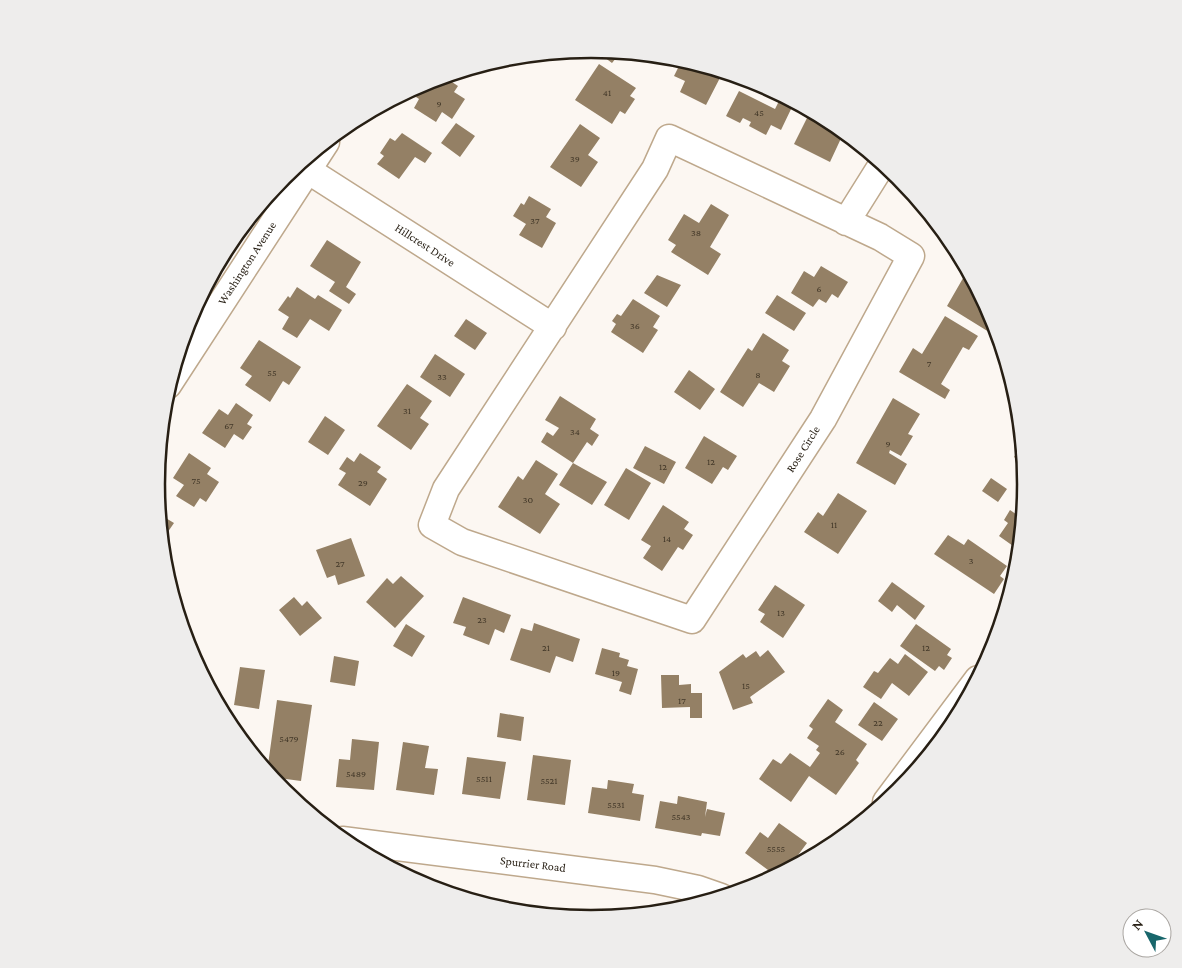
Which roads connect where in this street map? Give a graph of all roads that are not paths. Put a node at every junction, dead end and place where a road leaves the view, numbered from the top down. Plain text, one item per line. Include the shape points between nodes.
1 (305, 168) edge
2 (879, 169) edge
3 (300, 172) edge
4 (846, 222) junction
5 (552, 327) junction
6 (183, 361) edge
7 (360, 842) edge
8 (710, 893) edge

1 - 5 street, Hillcrest Drive
2 - 4 street
3 - 6 street, Washington Avenue
4 - 5 street, Rose Circle via 668,138 654,169
4 - 5 street, Rose Circle via 912,256 823,419 692,620 462,542 432,525 446,489
7 - 8 street, Spurrier Road via 655,880

